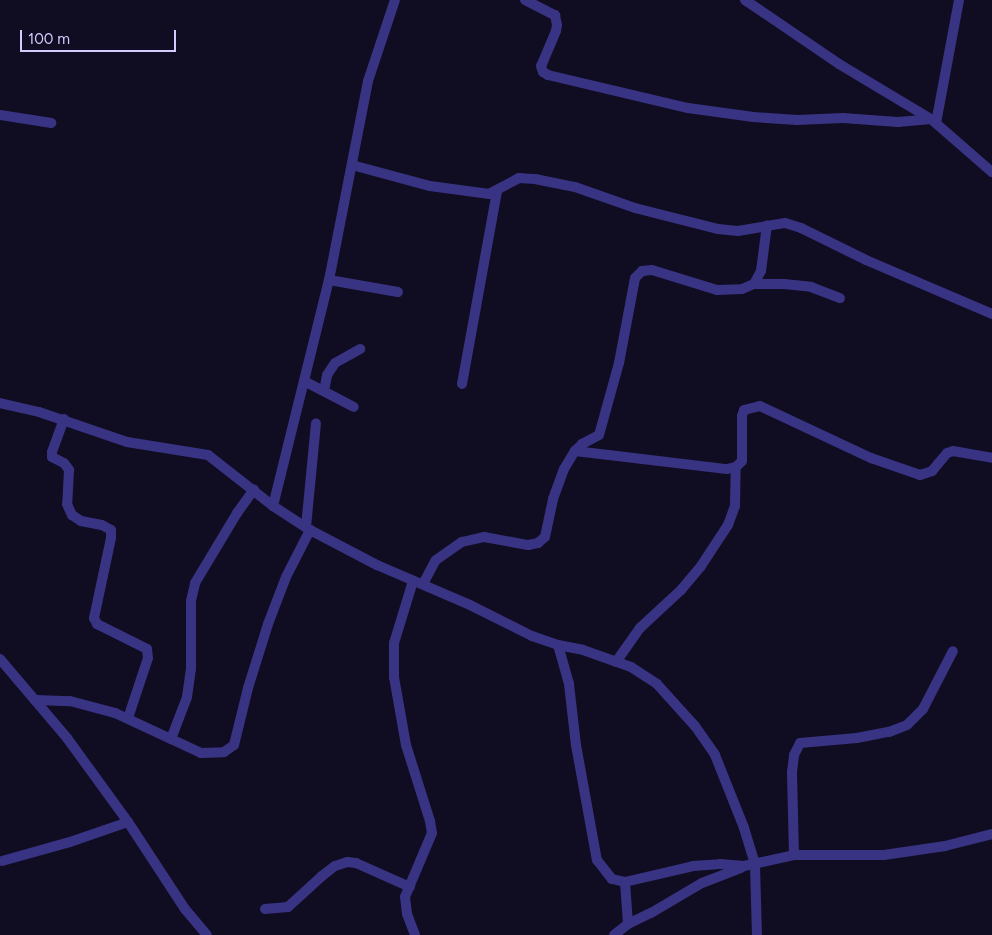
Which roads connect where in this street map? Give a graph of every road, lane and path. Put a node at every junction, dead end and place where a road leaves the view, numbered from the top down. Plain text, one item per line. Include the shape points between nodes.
1 (395, 0) edge
2 (525, 0) edge
3 (745, 0) edge
4 (959, 0) edge
5 (0, 115) edge
6 (933, 121) junction
7 (51, 122) dead end
8 (352, 164) junction
9 (991, 171) edge
10 (497, 192) junction
11 (767, 225) junction
12 (329, 280) junction
13 (754, 284) junction
14 (398, 292) dead end
15 (840, 298) dead end
16 (992, 314) edge
17 (360, 349) dead end
18 (304, 381) junction
19 (462, 384) dead end
20 (324, 391) junction
21 (0, 403) edge
22 (354, 407) dead end
23 (64, 420) junction
24 (316, 423) dead end
25 (574, 451) junction
26 (992, 458) edge
27 (736, 467) junction
28 (254, 490) junction
29 (274, 506) junction
30 (308, 528) junction
31 (418, 582) junction
32 (558, 645) junction
33 (953, 651) dead end
34 (0, 659) edge
35 (616, 662) junction
36 (35, 700) junction
37 (128, 718) junction
38 (171, 739) junction
39 (128, 822) junction
40 (992, 834) edge
41 (794, 855) junction
42 (2, 861) dead end
43 (755, 865) junction
44 (744, 866) junction
45 (625, 882) junction
46 (410, 887) junction
47 (264, 909) dead end
48 (628, 924) junction
49 (207, 935) edge
50 (415, 935) edge
51 (614, 935) edge
52 (757, 935) edge

1 - 8 street via 368,81
2 - 6 street via 555,15 556,31 541,66 542,72 548,75 688,108 753,118
3 - 6 street via 839,64
4 - 6 street
5 - 7 street
6 - 9 street
8 - 10 street via 430,186 489,194
8 - 12 street
10 - 11 street via 518,178 535,179 718,229 738,231
10 - 19 street
11 - 13 street via 761,271
11 - 16 street via 785,223 801,228
12 - 14 street
12 - 18 street
13 - 15 street via 811,287
13 - 25 street via 742,289 717,290 652,270 635,278 620,363 599,435
17 - 20 street via 335,363 327,375
18 - 20 street
18 - 29 street
20 - 22 street
21 - 23 street
23 - 28 street via 127,442 208,455
23 - 37 street via 52,457 64,463 69,470 67,504 72,515 81,521 110,530 94,618 98,624 147,649 148,658
24 - 30 street
25 - 27 street via 727,469
25 - 31 street via 553,499 545,537 538,544 484,537 462,542 436,560
26 - 27 street via 953,451 947,453 932,471 920,475 846,448 770,410 752,406 744,410 742,416 742,462
27 - 35 street via 735,506 728,525 681,590 640,628
28 - 29 street
28 - 38 street via 244,501 195,583 191,601 191,669 187,697
29 - 30 street
30 - 31 street via 377,565
30 - 38 street via 268,624 234,745 224,752 201,753
31 - 32 street
31 - 46 street via 394,643 394,677 406,745 432,833
32 - 35 street via 584,650
32 - 45 street via 568,684 597,860 612,878
33 - 41 street via 923,709 907,725 857,738 800,743 794,755 792,772
34 - 36 street
35 - 43 street via 631,667 657,684 695,726 715,755
36 - 37 street via 70,701
36 - 39 street
37 - 38 street
39 - 42 street
39 - 49 street via 185,909
40 - 41 street via 945,846 884,855
41 - 43 street
43 - 44 street
43 - 52 street
44 - 45 street via 692,866
44 - 48 street via 702,883
45 - 48 street
46 - 47 street via 347,862 335,866 288,907
46 - 50 street via 405,898
48 - 51 street

